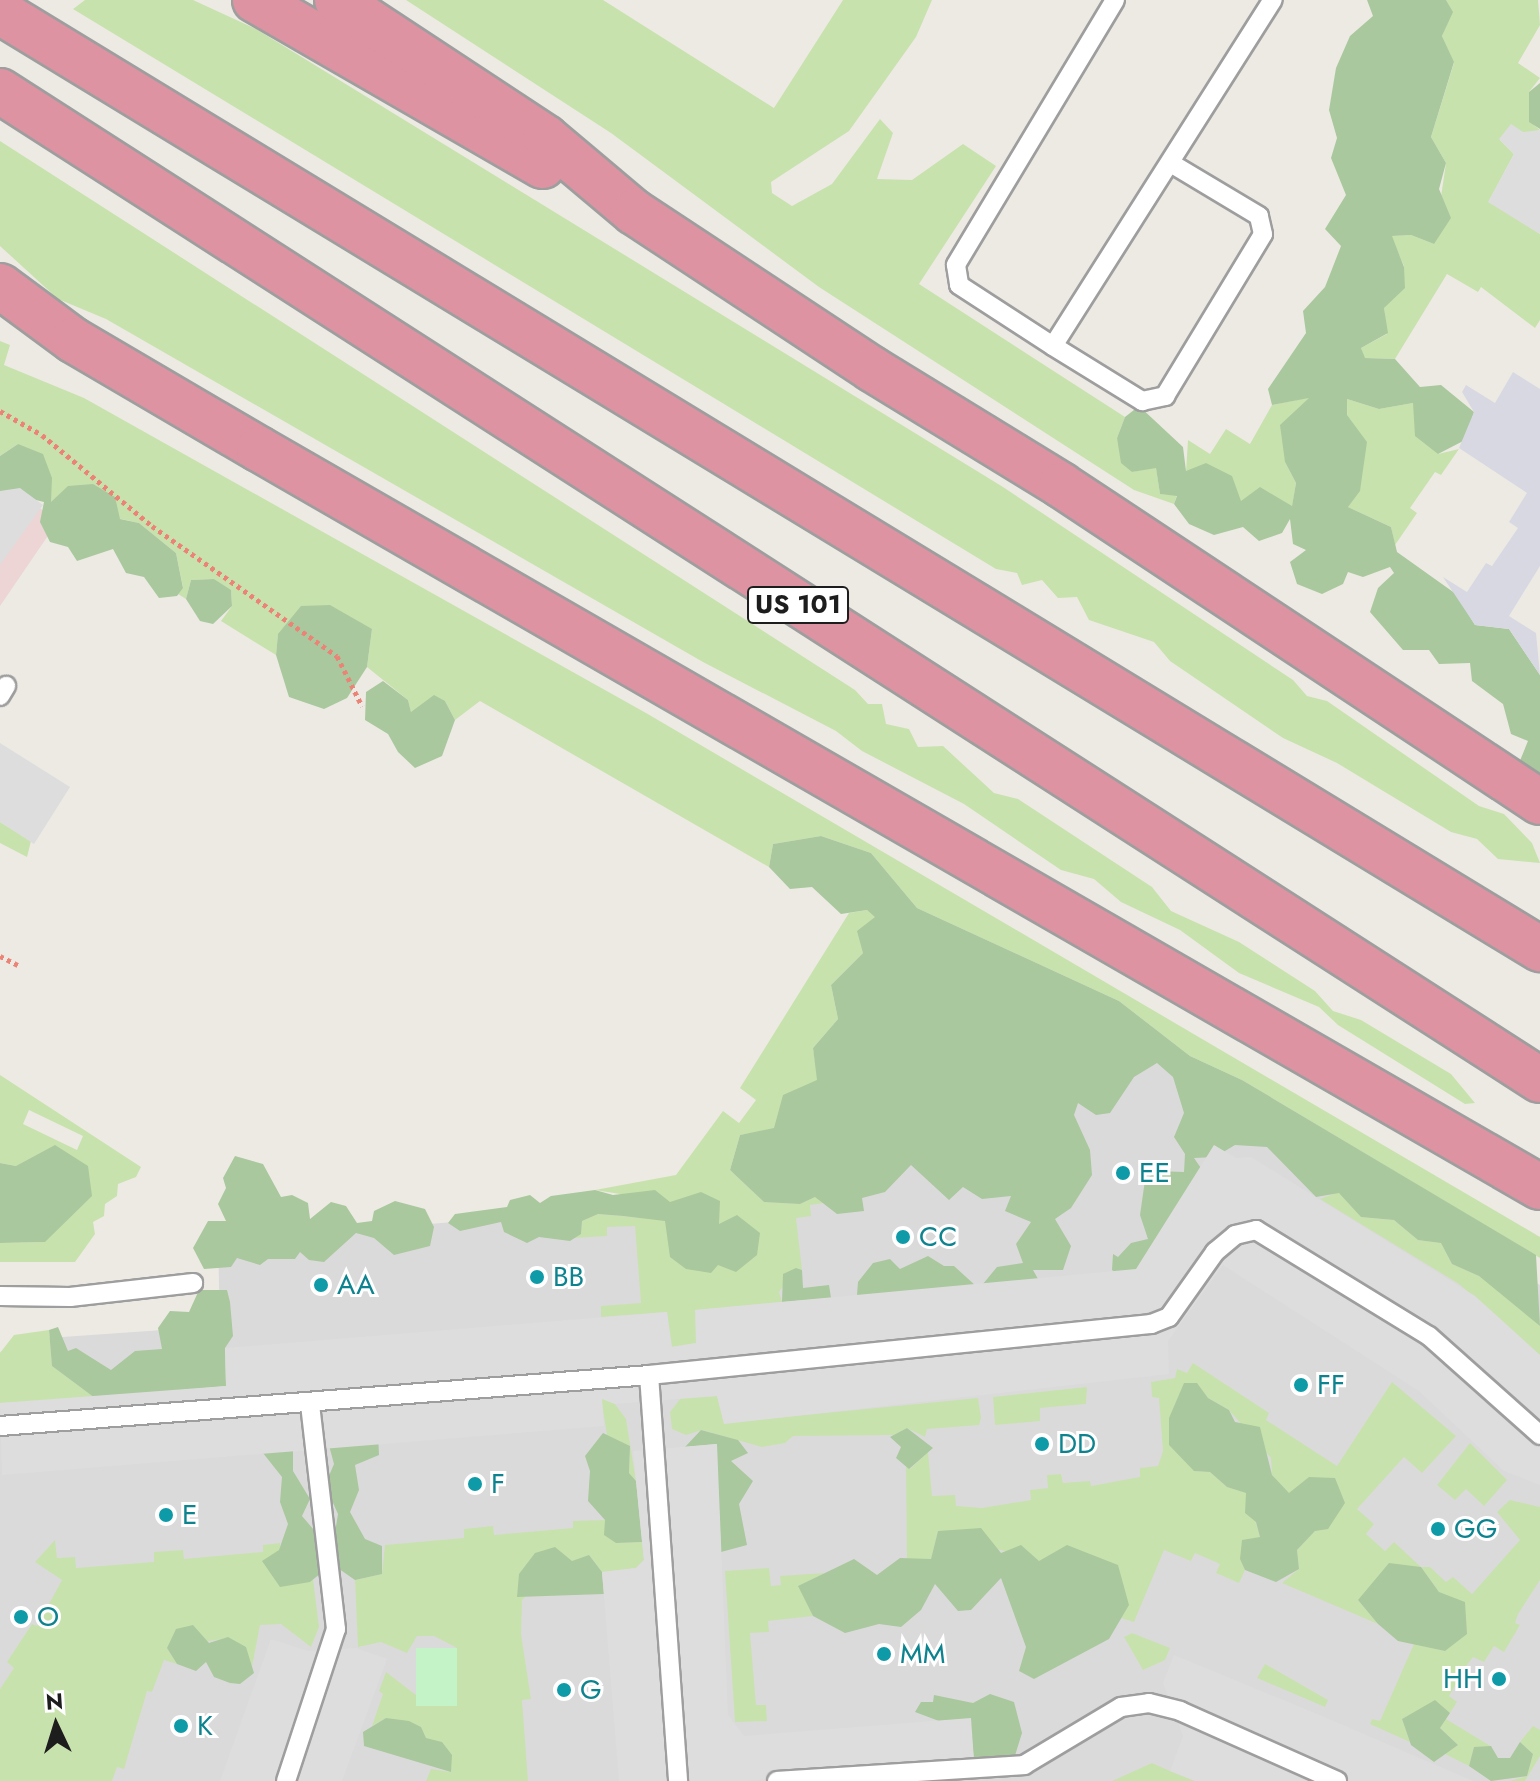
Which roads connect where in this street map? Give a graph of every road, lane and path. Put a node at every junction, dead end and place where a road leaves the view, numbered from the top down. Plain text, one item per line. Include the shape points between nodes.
1 (255, 0) edge
2 (337, 0) edge
3 (1115, 0) edge
4 (1273, 0) edge
5 (0, 12) edge
6 (0, 91) edge
7 (1172, 164) junction
8 (634, 212) junction
9 (0, 286) edge
10 (0, 317) edge
11 (73, 340) junction
12 (1053, 346) junction
13 (0, 411) edge
14 (362, 706) dead end
15 (1540, 802) edge
16 (1540, 949) edge
17 (0, 956) edge
18 (18, 965) dead end
19 (1540, 1080) edge
20 (1540, 1187) edge
21 (193, 1283) dead end
22 (0, 1296) edge
23 (649, 1375) junction
24 (310, 1404) junction
25 (0, 1426) edge
26 (1540, 1435) edge
27 (286, 1781) edge
28 (678, 1781) edge
29 (777, 1781) edge
30 (1337, 1781) edge

1 - 8 highway via 444,111
2 - 8 highway via 546,138
3 - 12 lane via 956,265 959,285
4 - 7 lane
5 - 16 highway
6 - 19 highway, US 101
7 - 12 lane
7 - 12 lane via 1259,216 1263,234 1165,396 1142,401
8 - 15 highway via 1088,502
9 - 11 highway
10 - 11 highway
11 - 20 highway
13 - 14 path via 42,435 152,526 337,656
17 - 18 path
21 - 22 lane via 70,1297
23 - 24 lane
23 - 26 lane via 1151,1324 1169,1317 1215,1252 1235,1235 1256,1230 1429,1336
23 - 28 lane
24 - 25 lane
24 - 27 lane via 336,1629
29 - 30 lane via 1024,1765 1121,1707 1149,1703

